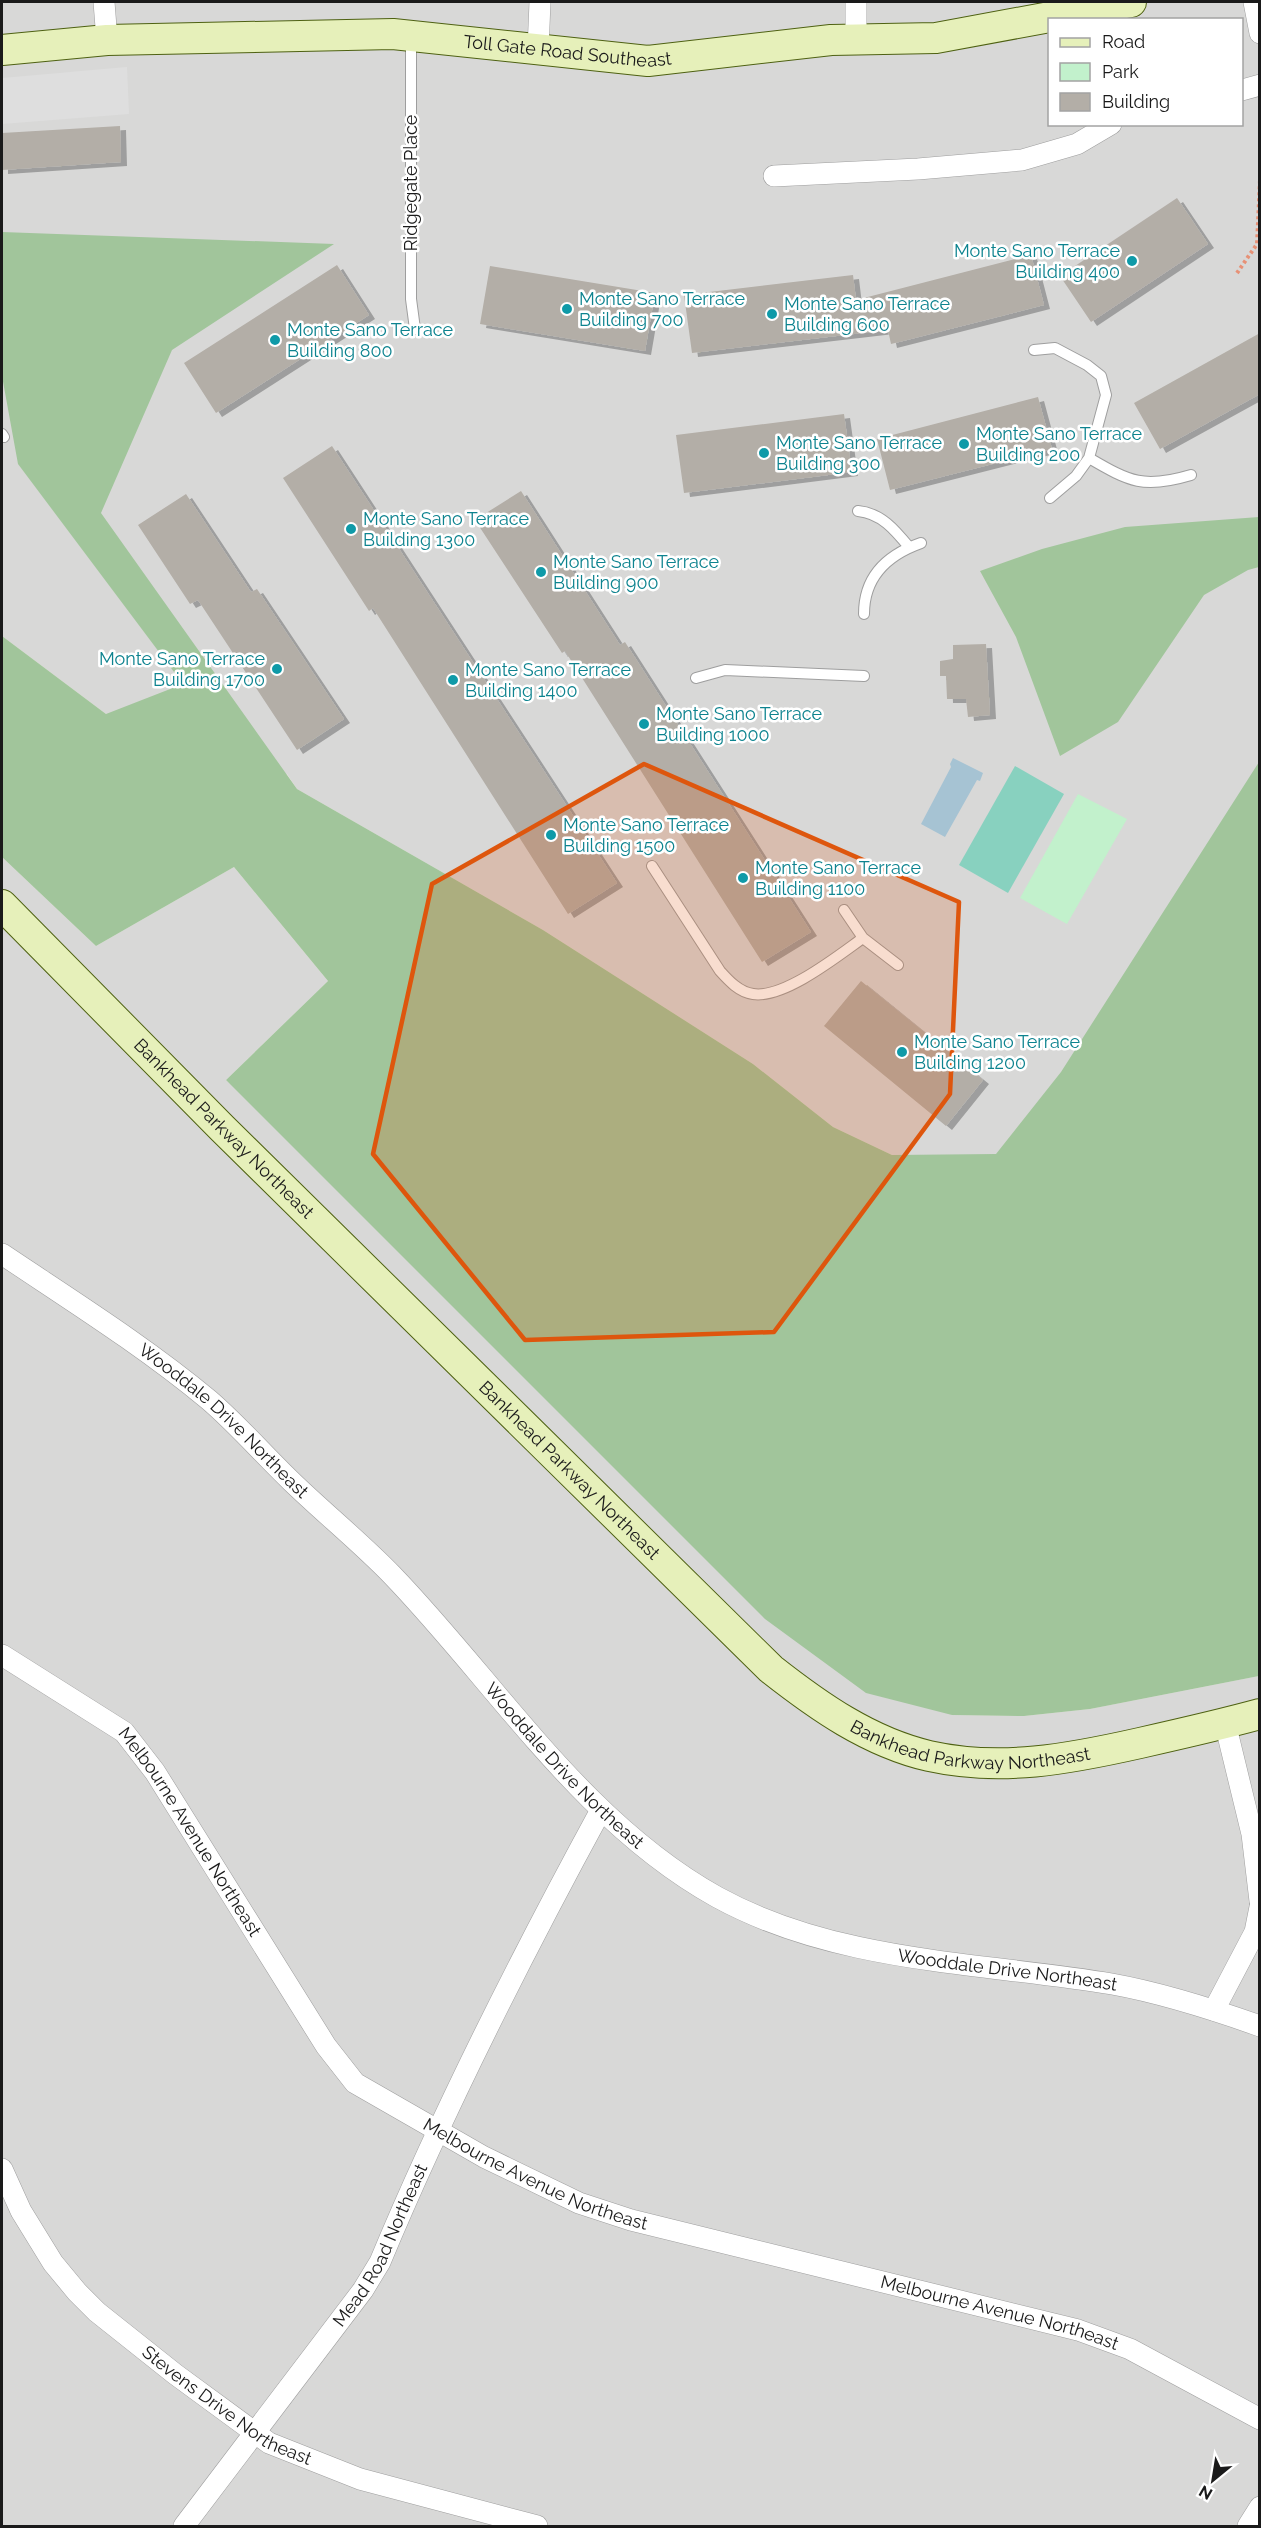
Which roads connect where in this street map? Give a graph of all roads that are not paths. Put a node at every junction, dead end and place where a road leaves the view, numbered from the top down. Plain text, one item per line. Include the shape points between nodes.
1 (104, 2) edge
2 (540, 2) edge
3 (856, 2) edge
4 (1131, 2) edge
5 (1254, 2) edge
6 (1260, 33) edge
7 (411, 36) junction
8 (107, 40) junction
9 (856, 40) junction
10 (2, 50) edge
11 (538, 50) junction
12 (1260, 85) edge
13 (1243, 90) edge
14 (1108, 126) edge
15 (774, 176) dead end
16 (415, 329) dead end
17 (1034, 350) dead end
18 (1089, 458) junction
19 (1191, 475) dead end
20 (1050, 498) dead end
21 (858, 511) dead end
22 (921, 543) dead end
23 (909, 547) junction
24 (864, 614) dead end
25 (864, 676) dead end
26 (696, 678) dead end
27 (652, 866) dead end
28 (2, 906) edge
29 (844, 910) dead end
30 (863, 938) junction
31 (897, 965) dead end
32 (2, 1254) edge
33 (2, 1656) edge
34 (1260, 1714) edge
35 (1225, 1724) junction
36 (601, 1809) junction
37 (1260, 1901) edge
38 (1260, 1907) edge
39 (1214, 2010) junction
40 (1260, 2026) edge
41 (438, 2130) junction
42 (2, 2169) edge
43 (1260, 2419) edge
44 (254, 2432) junction
45 (1260, 2507) edge
46 (184, 2526) edge
47 (537, 2526) edge
48 (1248, 2526) edge

1 - 8 street
2 - 11 street
3 - 9 street
4 - 9 street, Toll Gate Road Southeast via 936,38
5 - 6 street
7 - 8 street, Toll Gate Road Southeast
7 - 11 street, Toll Gate Road Southeast
7 - 16 lane, Ridgegate Place via 411,299
8 - 10 street, Toll Gate Road Southeast
9 - 11 street, Toll Gate Road Southeast via 648,61
12 - 13 street
14 - 15 street via 1077,144 1022,160
17 - 18 lane via 1055,348 1101,376 1106,394
18 - 19 lane via 1138,482 1163,483
18 - 20 lane via 1076,476
21 - 23 lane via 869,512 890,525
22 - 23 lane
23 - 24 lane via 877,570 868,585
25 - 26 lane via 725,670
27 - 30 lane via 720,971 733,986 754,994 778,990
28 - 35 street, Bankhead Parkway Northeast via 512,1416 771,1669 816,1704 896,1745 975,1763 1066,1760
29 - 30 lane
30 - 31 lane
32 - 36 street, Wooddale Drive Northeast via 126,1336 210,1401 390,1573
33 - 41 street, Melbourne Avenue Northeast via 124,1732 155,1772 326,2046 355,2084
34 - 35 street, Bankhead Parkway Northeast
35 - 37 street via 1252,1834
36 - 39 street, Wooddale Drive Northeast via 671,1870 721,1899 791,1931 938,1961 1115,1985
36 - 41 street, Mead Road Northeast via 528,1945
38 - 39 street via 1255,1932
39 - 40 street, Wooddale Drive Northeast
41 - 43 street, Melbourne Avenue Northeast via 579,2203 631,2220 1078,2330 1130,2349
41 - 44 street, Mead Road Northeast via 380,2262 363,2290
42 - 44 street, Stevens Drive Northeast via 52,2263 77,2292 175,2374
44 - 46 street, Mead Road Northeast
44 - 47 street, Stevens Drive Northeast via 306,2460 360,2479
45 - 48 street

